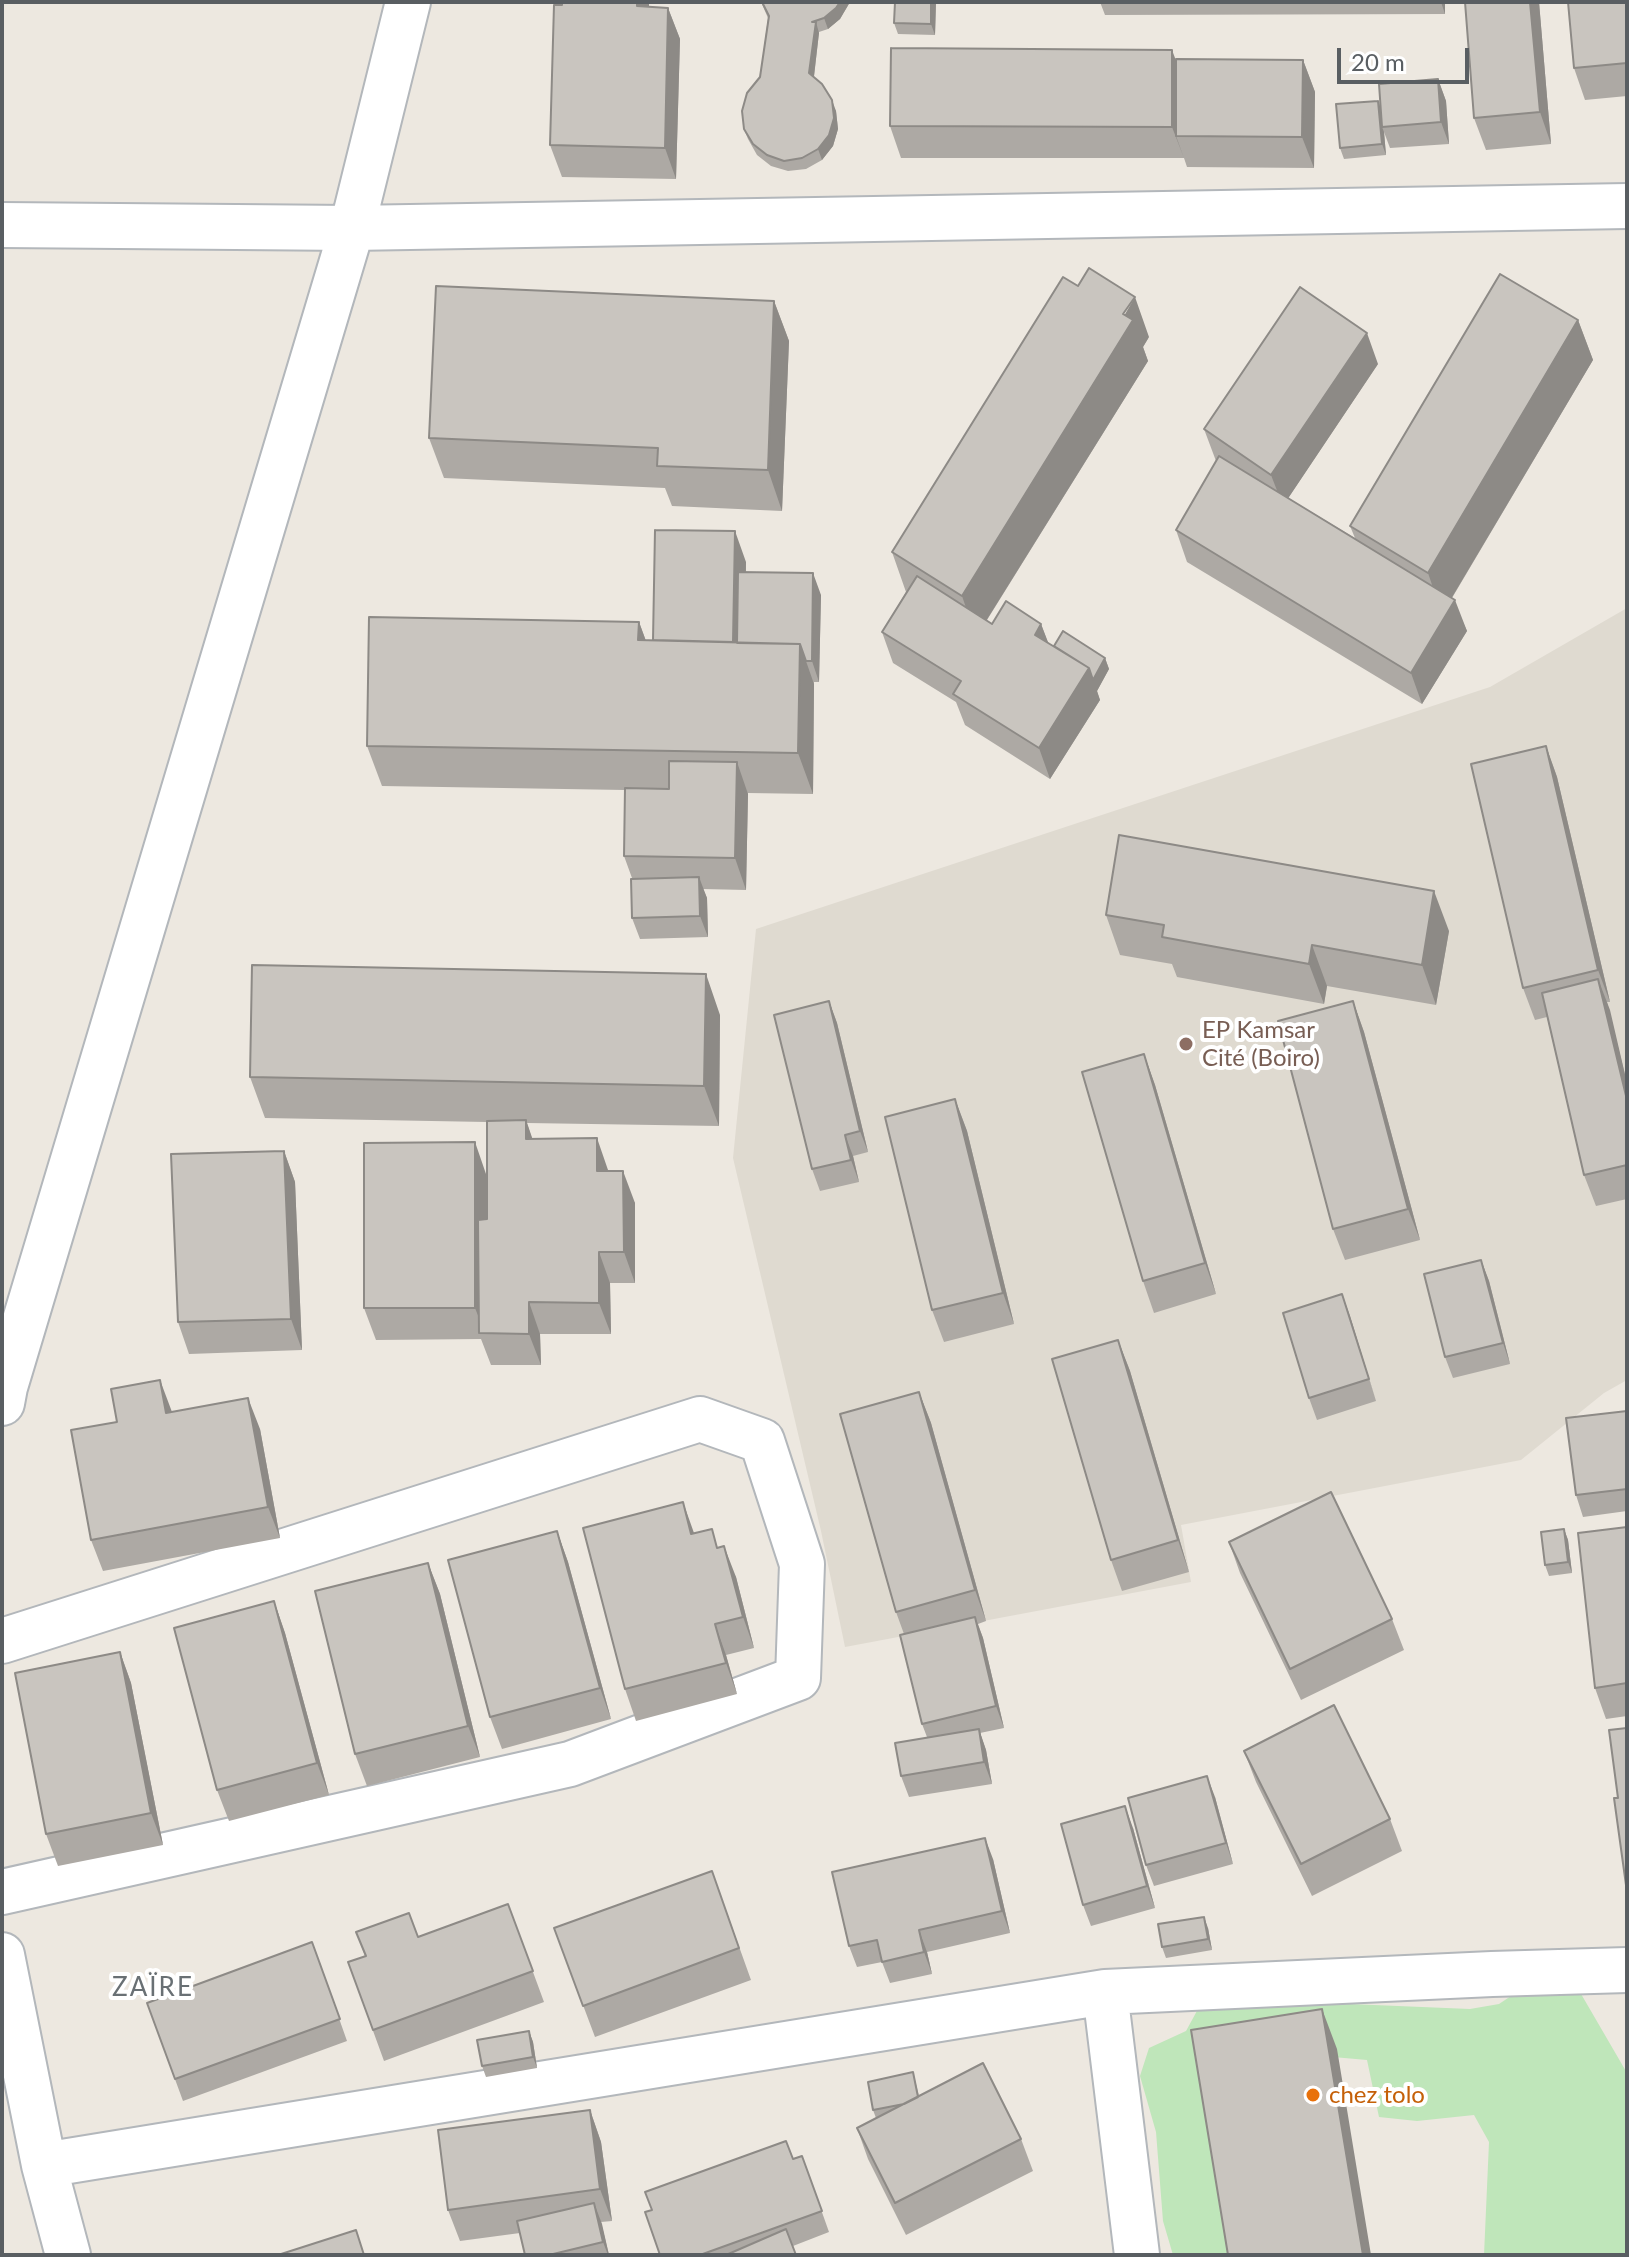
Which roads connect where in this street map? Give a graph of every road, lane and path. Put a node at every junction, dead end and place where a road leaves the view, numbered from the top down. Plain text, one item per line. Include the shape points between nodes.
1 (408, 2) edge
2 (1627, 206) edge
3 (2, 225) edge
4 (352, 228) junction
5 (3, 1392) edge
6 (2, 1641) edge
7 (2, 1892) edge
8 (2, 1955) edge
9 (1627, 1970) edge
10 (1105, 1992) junction
11 (44, 2165) junction
12 (68, 2255) edge
13 (1137, 2255) edge

1 - 4 street
2 - 4 street
3 - 4 street
4 - 5 street
6 - 7 street via 700,1419 762,1441 802,1564 798,1678 570,1764
8 - 11 street
9 - 10 street
10 - 11 street
10 - 13 street
11 - 12 street

